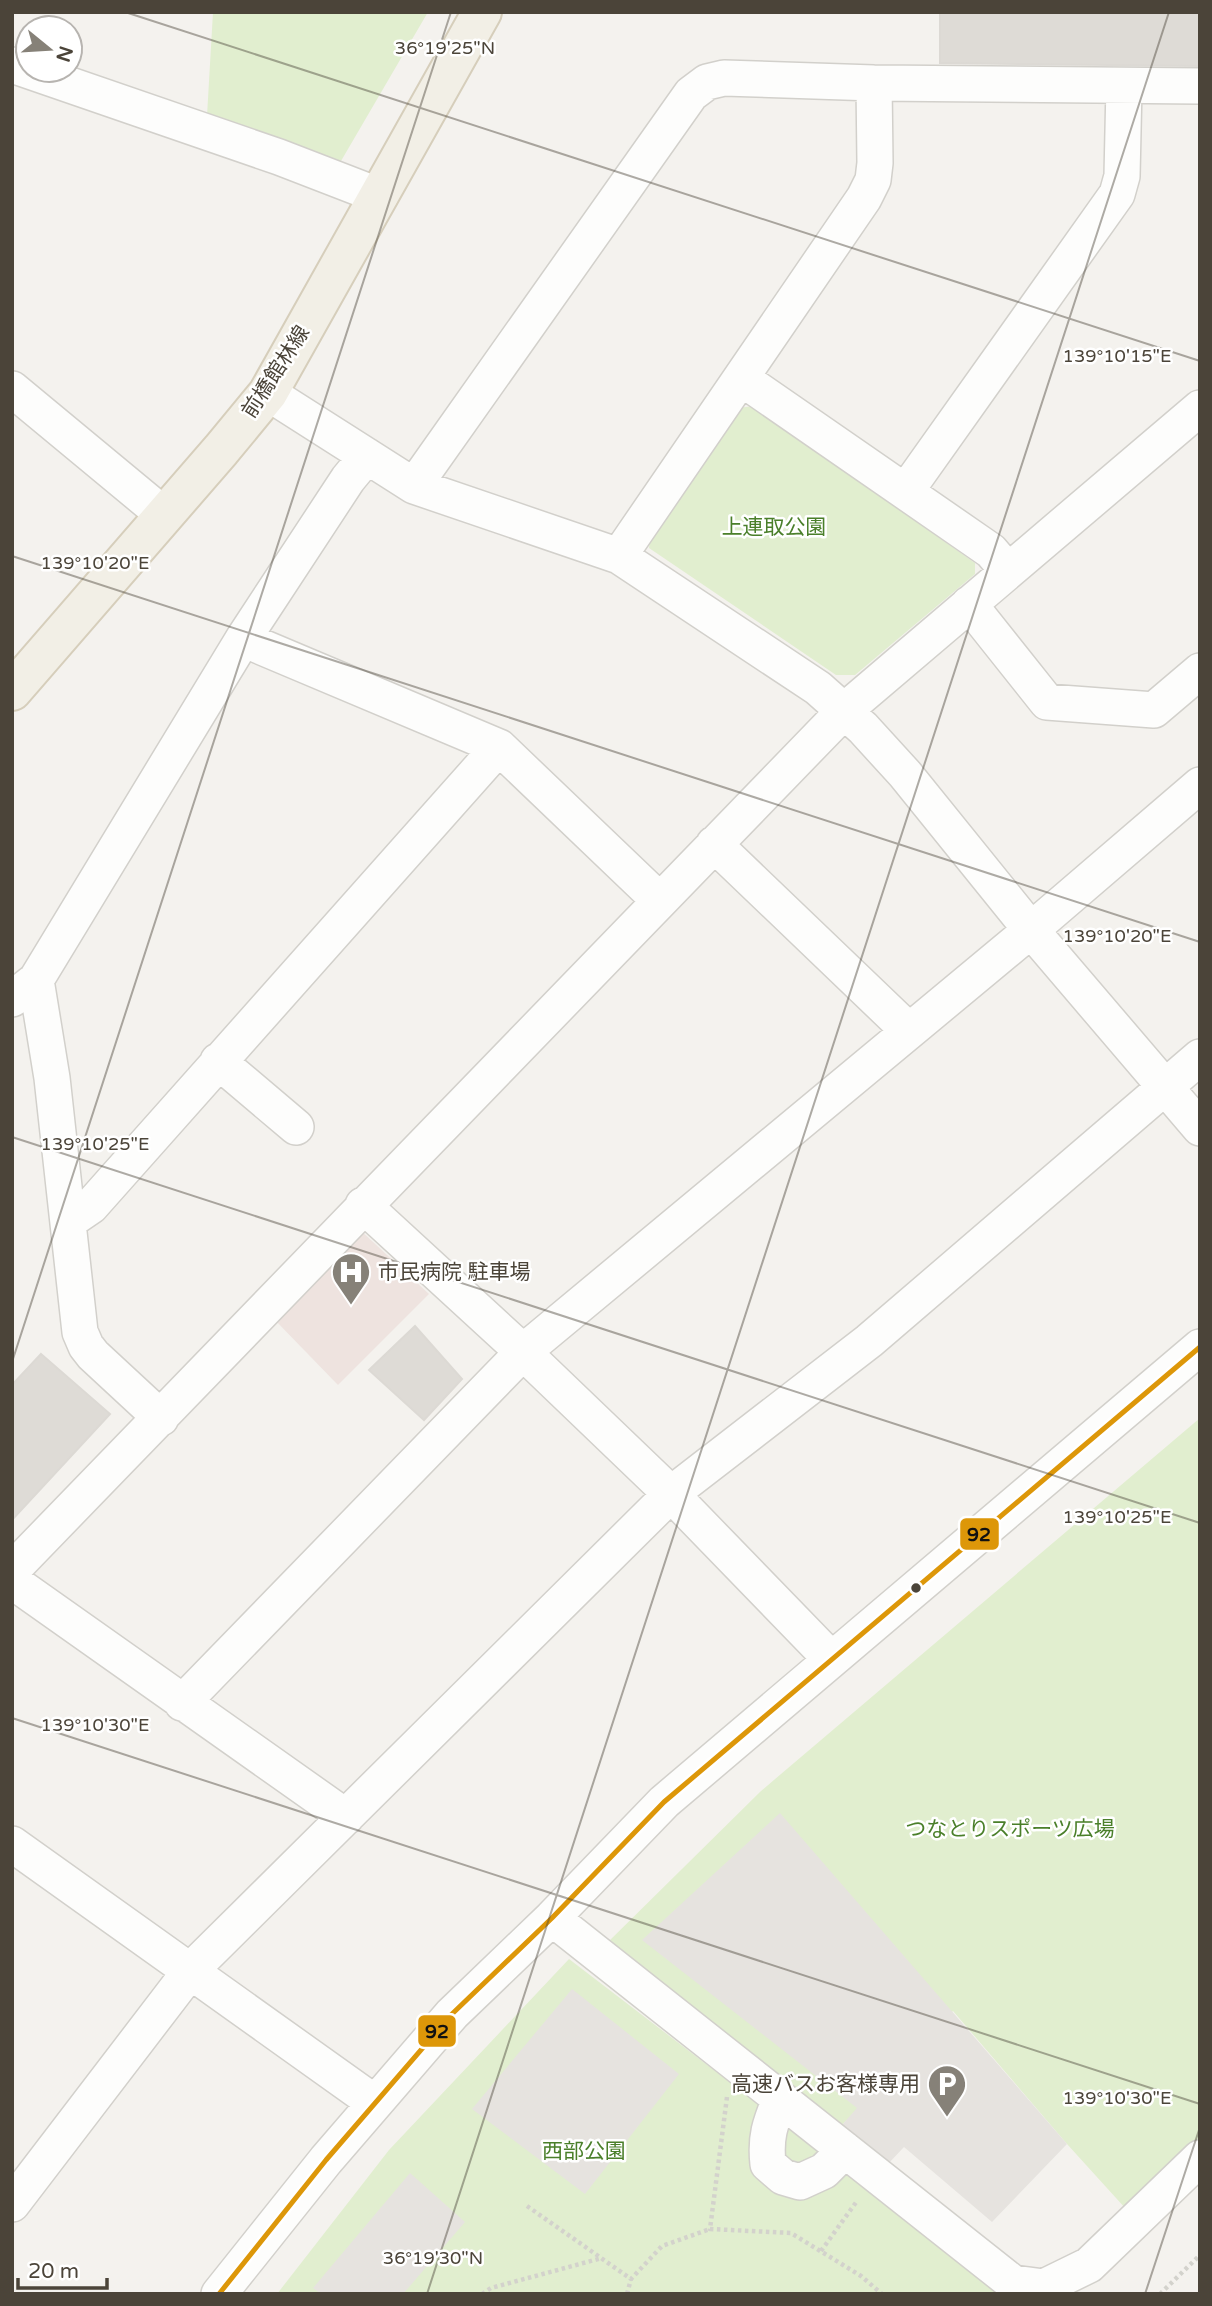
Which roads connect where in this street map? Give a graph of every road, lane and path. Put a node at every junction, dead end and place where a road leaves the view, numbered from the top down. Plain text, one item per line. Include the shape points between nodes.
1 (482, 12) edge
2 (12, 65) edge
3 (874, 83) junction
4 (1124, 86) junction
5 (1200, 86) edge
6 (380, 196) junction
7 (741, 377) junction
8 (12, 389) edge
9 (268, 393) junction
10 (1200, 408) edge
11 (368, 456) junction
12 (414, 486) junction
13 (906, 491) junction
14 (164, 515) junction
15 (619, 556) junction
16 (1008, 571) junction
17 (969, 604) junction
18 (243, 639) junction
19 (1200, 671) edge
20 (12, 691) edge
21 (844, 711) junction
22 (499, 747) junction
23 (1200, 785) edge
24 (714, 844) junction
25 (659, 900) junction
26 (1031, 930) junction
27 (24, 990) edge
28 (908, 1030) junction
29 (1200, 1057) edge
30 (218, 1061) junction
31 (1165, 1086) junction
32 (296, 1127) dead end
33 (1200, 1128) edge
34 (363, 1206) junction
35 (68, 1220) junction
36 (1200, 1347) edge
37 (523, 1352) junction
38 (161, 1418) junction
39 (671, 1494) junction
40 (12, 1570) edge
41 (12, 1581) edge
42 (831, 1660) junction
43 (182, 1703) junction
44 (346, 1817) junction
45 (12, 1844) edge
46 (552, 1919) junction
47 (191, 1970) junction
48 (728, 2095) dead end
49 (780, 2099) junction
50 (375, 2103) junction
51 (845, 2150) junction
52 (1200, 2158) edge
53 (25, 2162) edge
54 (859, 2198) dead end
55 (12, 2204) edge
56 (527, 2206) dead end
57 (710, 2229) junction
58 (821, 2252) junction
59 (1200, 2255) edge
60 (602, 2258) junction
61 (631, 2279) junction
62 (219, 2294) edge
63 (482, 2294) edge
64 (627, 2294) edge
65 (882, 2294) edge
66 (1160, 2294) edge

1 - 6 main road, 前橋館林線
2 - 6 street
3 - 4 street
3 - 7 street via 873,180
3 - 12 street via 724,78 707,82 691,94
4 - 5 street
4 - 13 street via 1122,176 1116,194
6 - 9 main road, 前橋館林線
7 - 13 street
7 - 15 street
8 - 14 street
9 - 11 street
9 - 14 main road, 前橋館林線
10 - 16 street
11 - 12 street
11 - 18 street via 348,479
12 - 15 street
13 - 16 street via 991,551
14 - 20 main road, 前橋館林線
15 - 21 street via 818,688
16 - 17 street
17 - 19 street via 1047,702 1154,710
17 - 21 street
18 - 22 street
18 - 27 street
21 - 24 street
21 - 26 street via 905,774
22 - 25 street
22 - 30 street
23 - 26 street
24 - 25 street
24 - 28 street
25 - 34 street
26 - 28 street
26 - 31 street
27 - 35 street via 52,1078
28 - 37 street
29 - 31 street
30 - 32 street
30 - 35 street via 91,1206
31 - 33 street
31 - 39 street via 869,1341
34 - 37 street
34 - 38 street
35 - 38 street via 80,1332 86,1346
36 - 42 street
37 - 39 street
37 - 43 street
38 - 40 street
39 - 42 street
39 - 44 street
41 - 43 street
42 - 46 street via 664,1802
43 - 44 street
44 - 47 street
45 - 47 street
46 - 49 street
46 - 50 street via 452,2014
47 - 50 street
47 - 53 street
48 - 57 path
49 - 51 street
49 - 51 street via 766,2142 768,2164 783,2177 800,2182 824,2171
50 - 62 street
51 - 52 street via 1013,2283 1044,2287 1089,2264
53 - 55 street
54 - 58 path
56 - 60 path
57 - 58 path via 792,2233
57 - 61 path via 662,2246
58 - 65 path
59 - 66 path
60 - 61 path
60 - 63 path
61 - 64 path

